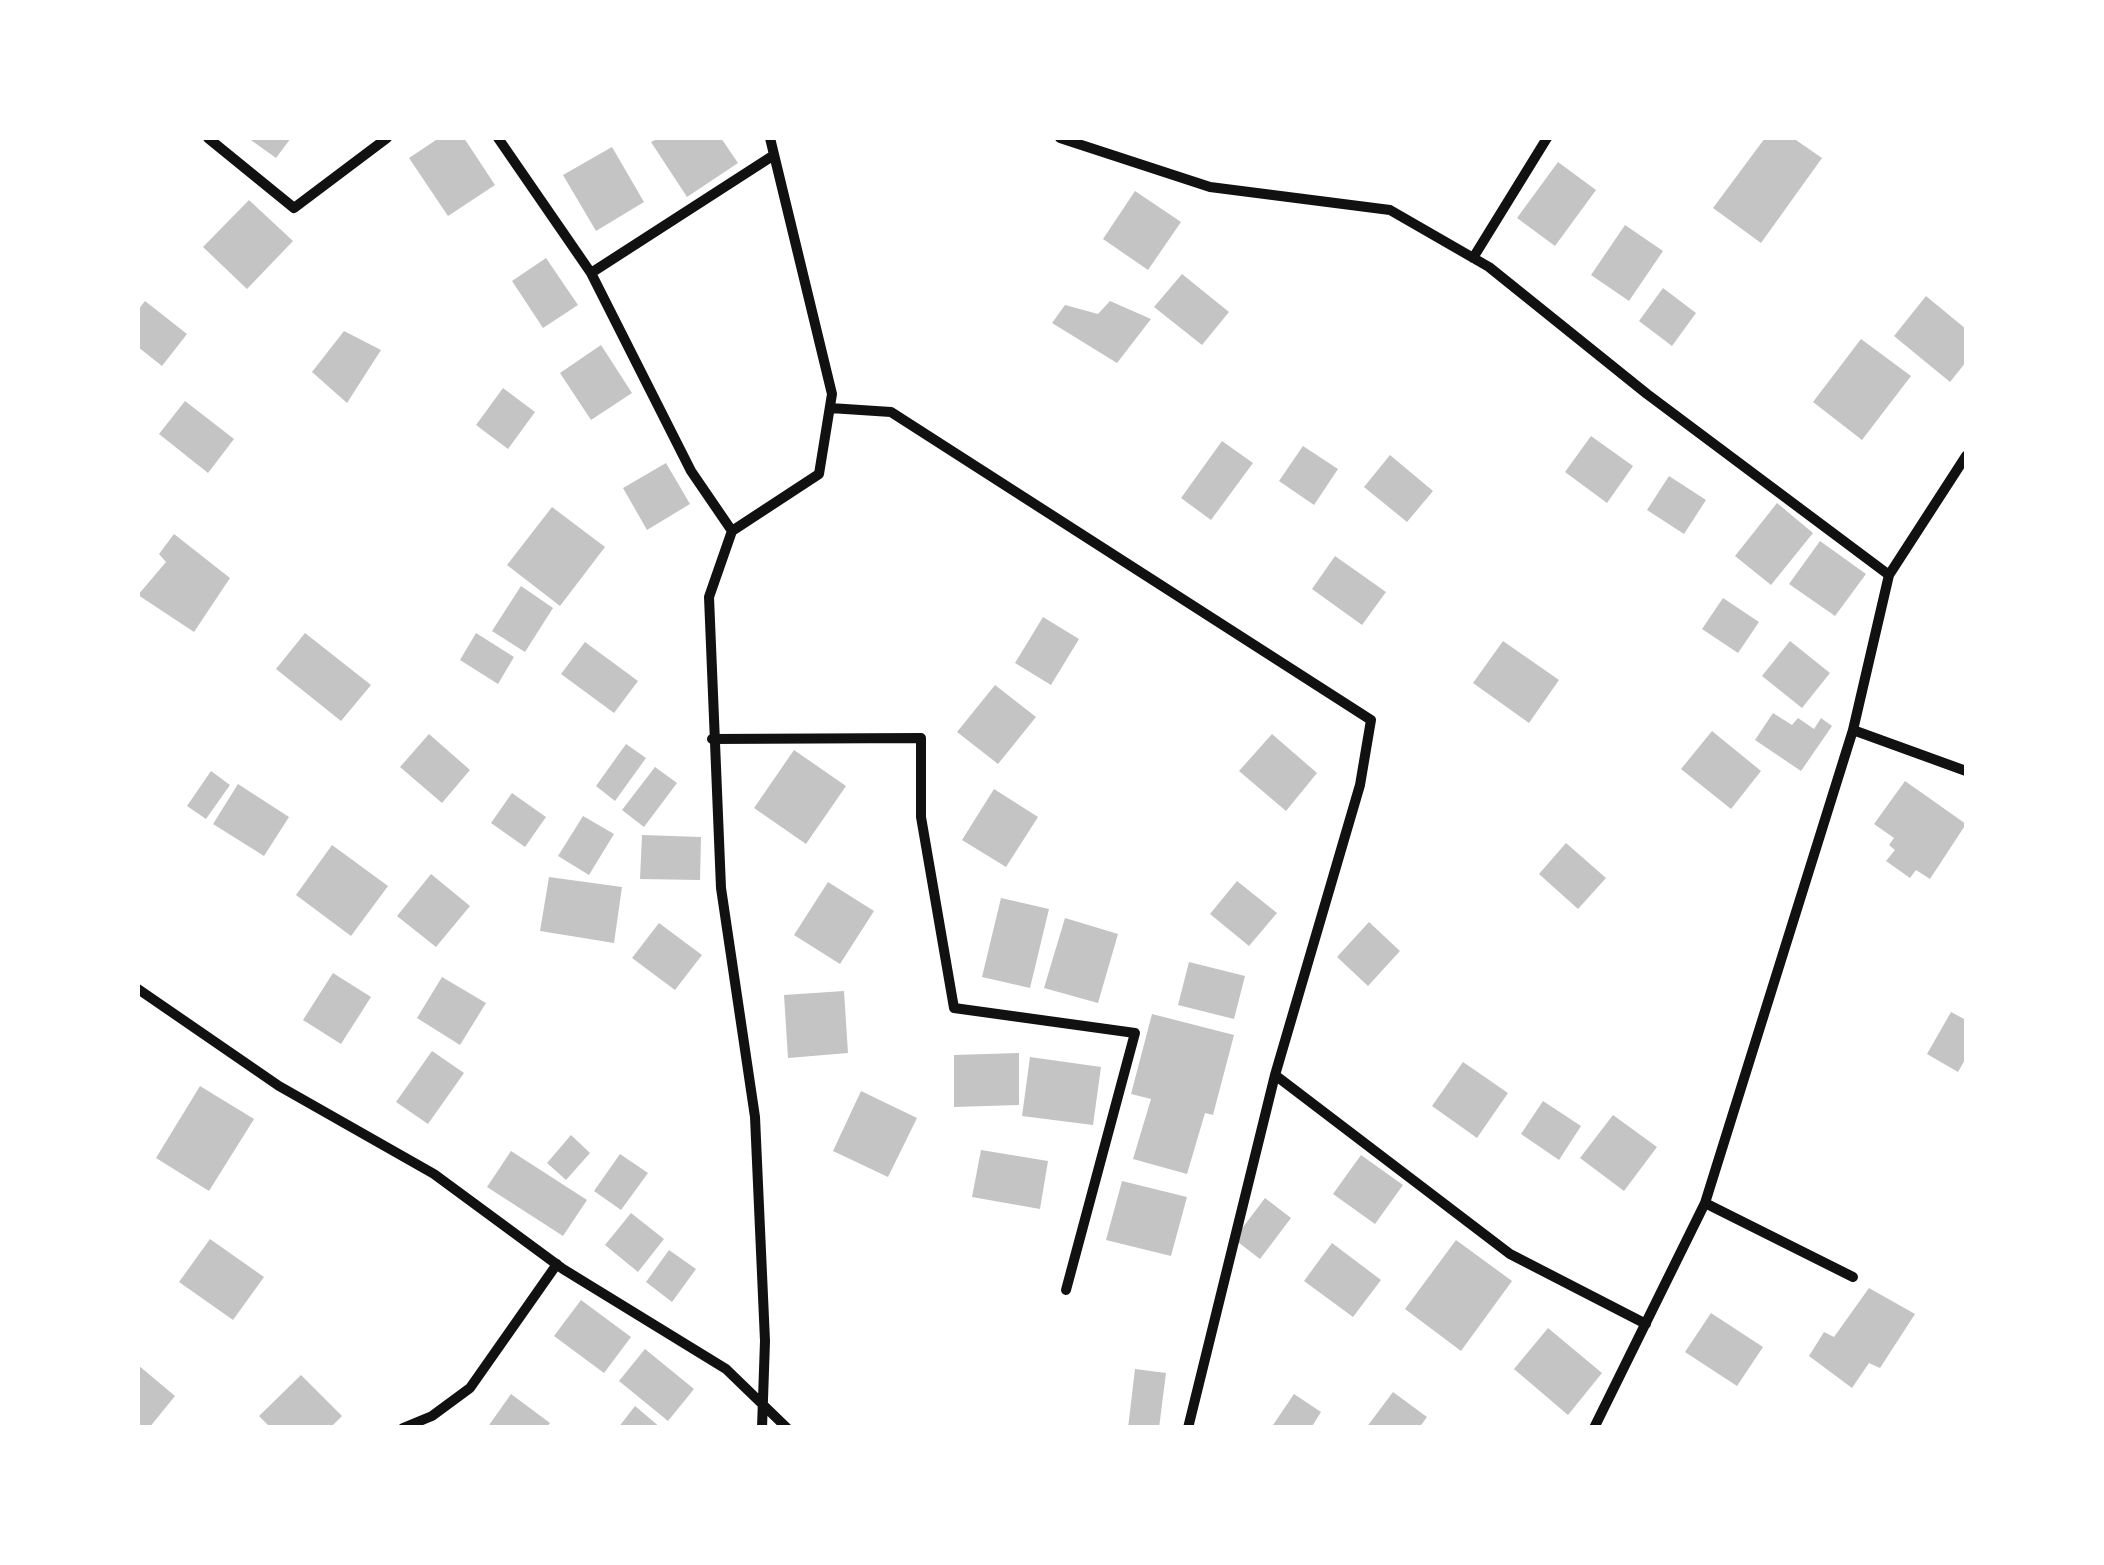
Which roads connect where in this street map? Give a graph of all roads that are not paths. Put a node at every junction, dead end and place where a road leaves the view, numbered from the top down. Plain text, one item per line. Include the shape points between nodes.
1 (208, 138) edge
2 (387, 138) edge
3 (498, 138) edge
4 (770, 138) edge
5 (1060, 138) edge
6 (1547, 138) edge
7 (774, 154) junction
8 (1473, 258) junction
9 (591, 273) junction
10 (830, 408) junction
11 (1966, 456) edge
12 (732, 531) junction
13 (1889, 574) junction
14 (1853, 730) junction
15 (712, 739) junction
16 (1966, 771) edge
17 (138, 989) edge
18 (1275, 1075) junction
19 (1705, 1203) junction
20 (557, 1264) junction
21 (1853, 1276) dead end
22 (1066, 1290) dead end
23 (1646, 1324) junction
24 (765, 1410) junction
25 (403, 1428) edge
26 (762, 1428) edge
27 (786, 1428) edge
28 (1188, 1428) edge
29 (1594, 1428) edge

1 - 2 street via 294,208
3 - 9 street
4 - 7 street
5 - 8 street via 1210,187 1390,210
6 - 8 street
7 - 9 street
7 - 10 street
8 - 13 street
9 - 12 street via 691,471
10 - 12 street via 819,474
10 - 18 street via 891,412 1371,720 1360,785
11 - 13 street
12 - 15 street via 710,597
13 - 14 street
14 - 16 street
14 - 19 street
15 - 22 street via 922,738 921,817 954,1008 1135,1033
15 - 24 street via 721,888 755,1117
17 - 20 street via 280,1086 434,1174
18 - 23 street via 1510,1254
18 - 28 street
19 - 21 street
19 - 23 street
20 - 24 street via 726,1369
20 - 25 street via 470,1388
23 - 29 street
24 - 26 street
24 - 27 street

